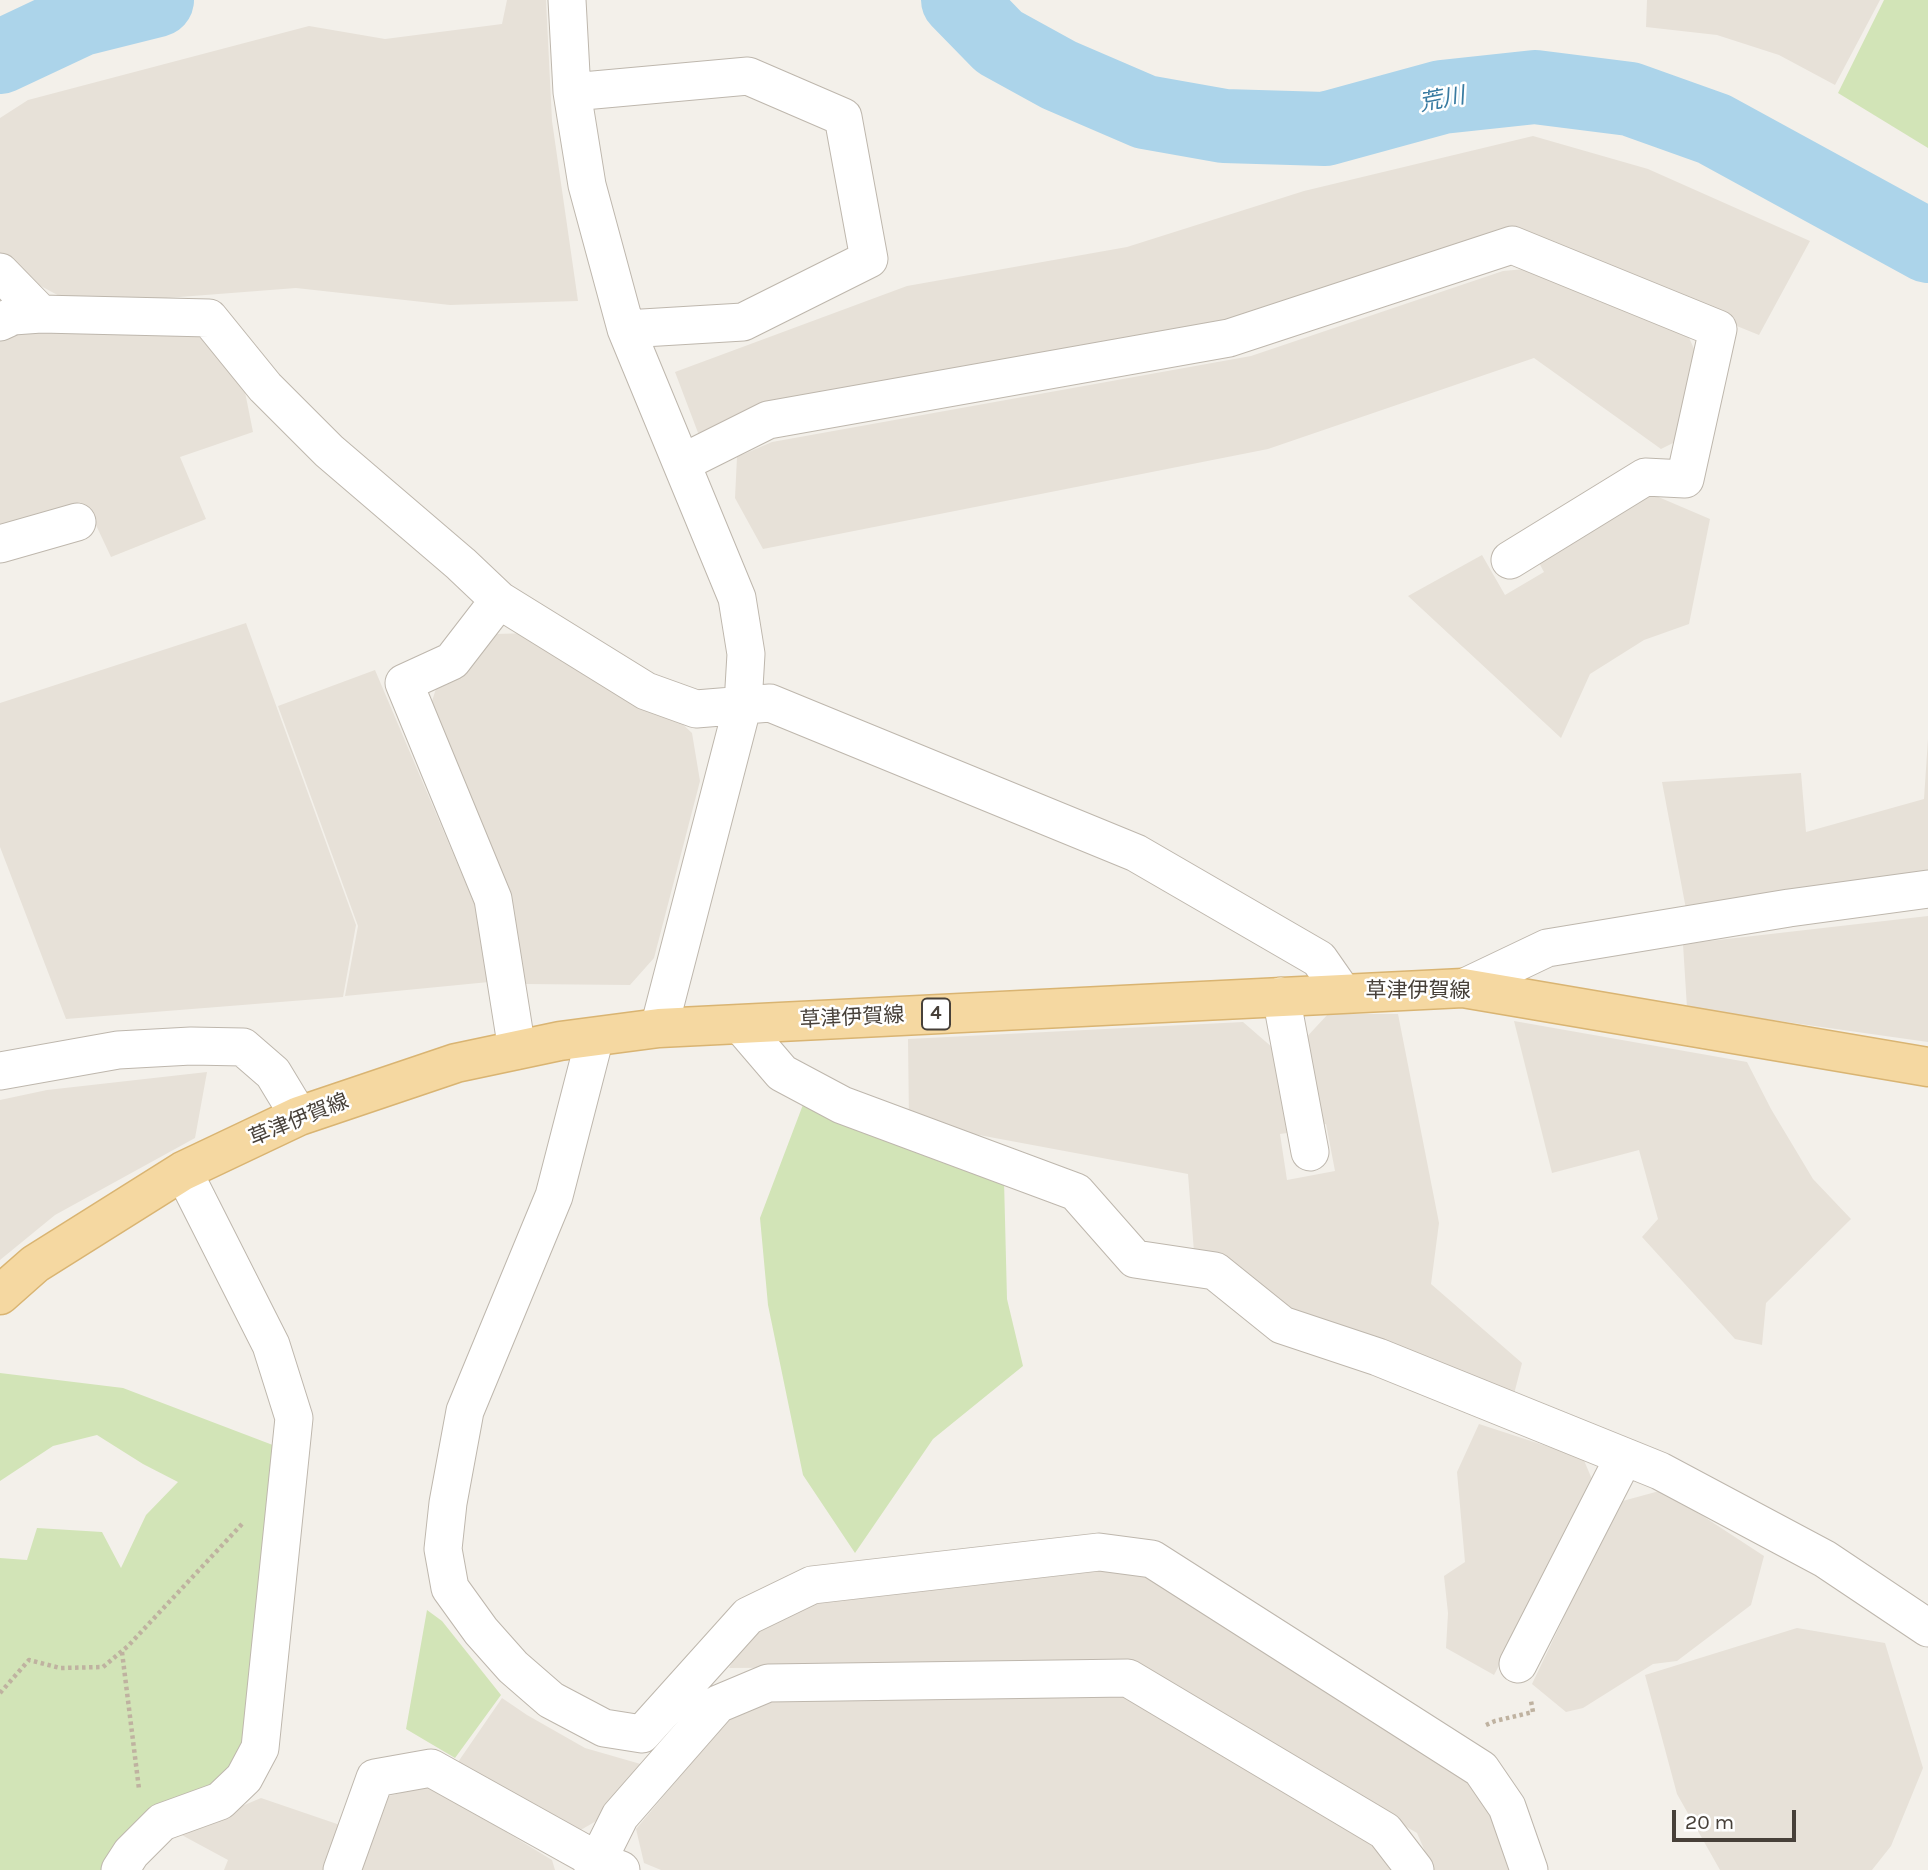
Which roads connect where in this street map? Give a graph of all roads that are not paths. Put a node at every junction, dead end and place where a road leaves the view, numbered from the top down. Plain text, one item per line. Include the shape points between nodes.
1 (567, 3) edge
2 (572, 92) junction
3 (0, 272) edge
4 (41, 314) junction
5 (0, 322) edge
6 (626, 329) junction
7 (682, 463) junction
8 (77, 522) dead end
9 (0, 544) edge
10 (1510, 560) dead end
11 (499, 600) junction
12 (743, 705) junction
13 (1928, 890) edge
14 (1463, 988) junction
15 (1342, 992) junction
16 (1281, 996) junction
17 (740, 1024) junction
18 (659, 1028) junction
19 (595, 1037) junction
20 (517, 1050) junction
21 (1928, 1067) edge
22 (0, 1071) edge
23 (299, 1116) junction
24 (1310, 1152) dead end
25 (183, 1171) junction
26 (0, 1295) edge
27 (1624, 1457) junction
28 (1928, 1628) edge
29 (1518, 1664) dead end
30 (604, 1867) edge
31 (120, 1870) edge
32 (342, 1870) edge
33 (1415, 1870) edge
34 (1529, 1870) edge

1 - 2 street
2 - 6 street via 587,186
2 - 6 street via 748,76 843,117 869,259 743,323
3 - 4 street
4 - 5 street
4 - 11 street via 209,318 265,387 329,450
6 - 7 street
7 - 10 street via 768,420 1229,338 1512,245 1718,329 1685,479 1645,477
7 - 12 street via 737,598 746,654
8 - 9 street
11 - 12 street via 646,691 696,709
11 - 20 street via 452,661 404,683 493,900
12 - 15 street via 770,703 1136,853 1319,958
12 - 18 street
13 - 14 street via 1547,948
14 - 15 main road, 草津伊賀線 / 4
14 - 21 main road, 草津伊賀線 / 4
15 - 16 main road, 草津伊賀線 / 4
16 - 17 main road, 草津伊賀線 / 4
16 - 24 street
17 - 18 main road, 草津伊賀線 / 4
17 - 27 street via 782,1073 842,1105 1076,1192 1135,1259 1215,1271 1282,1325 1378,1357
18 - 19 main road, 草津伊賀線 / 4
19 - 20 main road, 草津伊賀線 / 4
19 - 34 street via 554,1196 465,1411 448,1503 443,1549 450,1588 513,1667 551,1700 604,1728 642,1734 748,1616 812,1585 1099,1552 1152,1559 1481,1769 1507,1807
20 - 23 main road, 草津伊賀線 / 4 via 456,1063
22 - 23 street via 118,1050 243,1047 273,1073
23 - 25 main road, 草津伊賀線 / 4
25 - 26 main road, 草津伊賀線 / 4 via 36,1264
25 - 31 street via 271,1345 294,1418 289,1474 260,1748 244,1778 220,1801 162,1822
27 - 28 street via 1660,1471 1825,1559
27 - 29 street
30 - 32 street via 431,1768 375,1778
30 - 33 street via 620,1816 718,1704 768,1683 1128,1678 1385,1831

